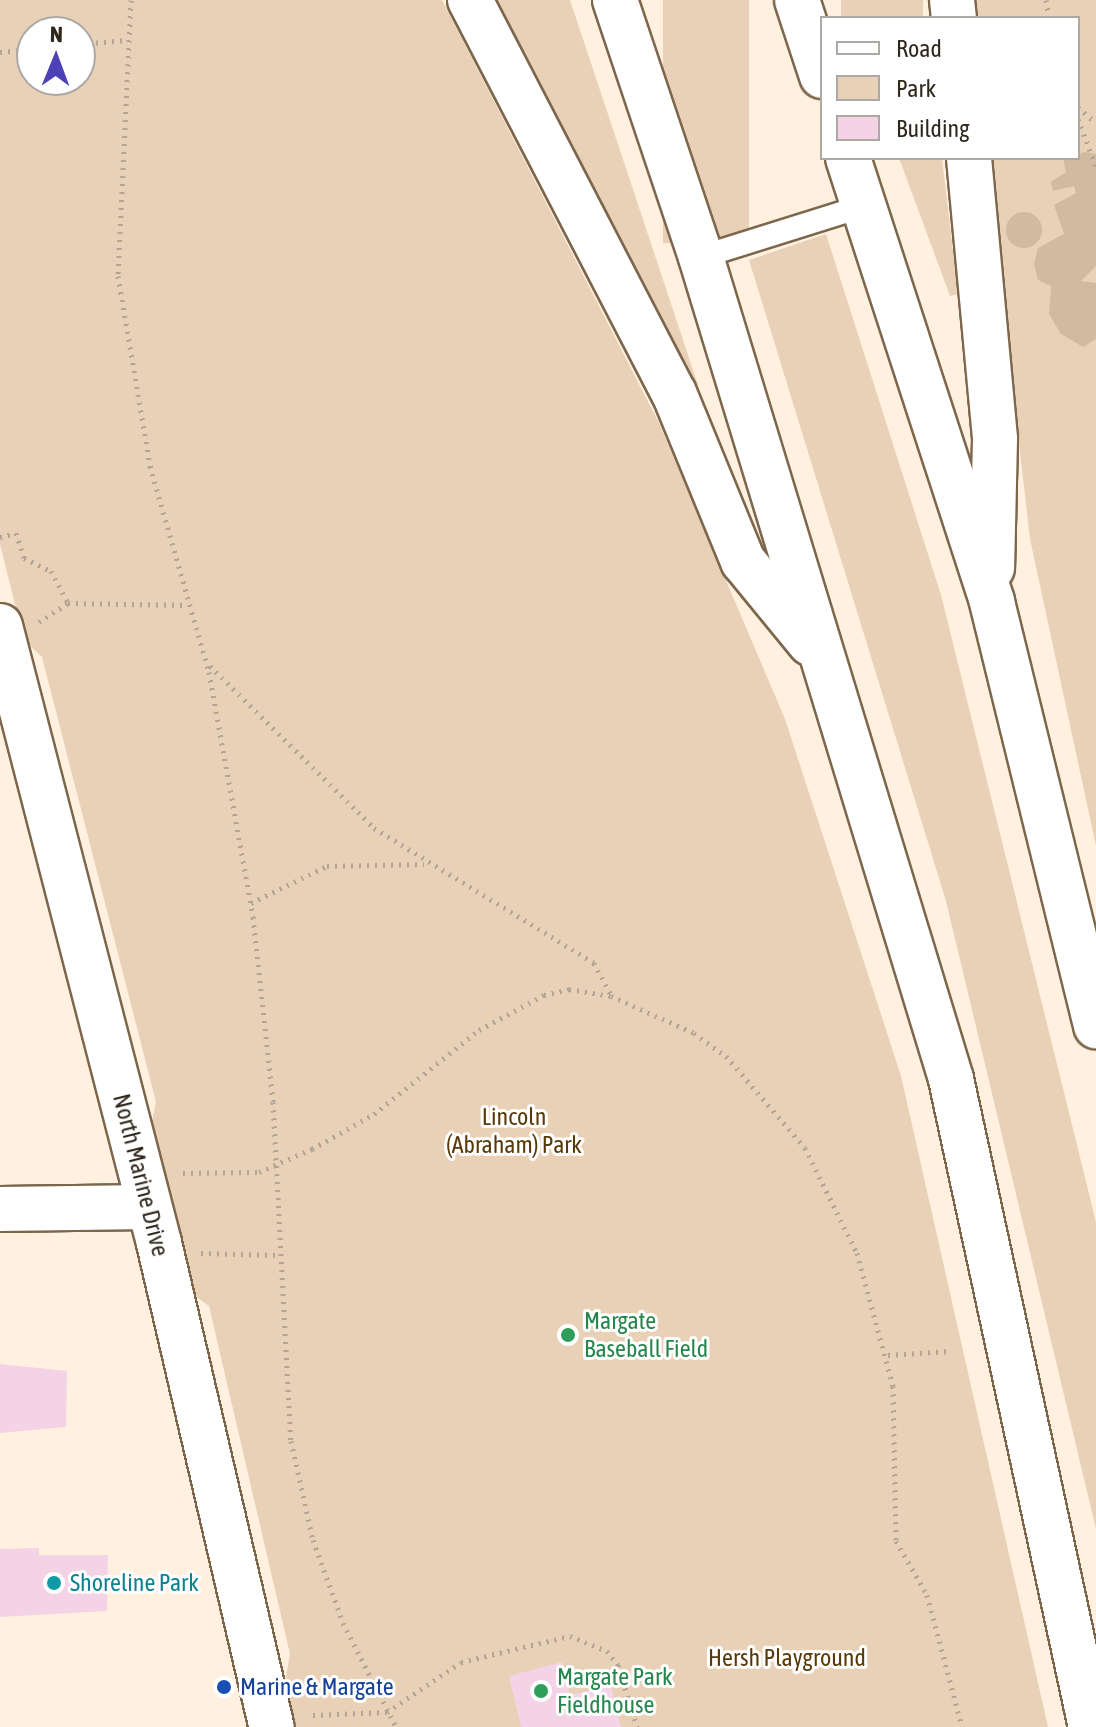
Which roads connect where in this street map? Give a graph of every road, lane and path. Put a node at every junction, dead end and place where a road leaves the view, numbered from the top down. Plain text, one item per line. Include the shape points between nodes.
1 (131, 0) edge
2 (470, 0) edge
3 (615, 0) edge
4 (797, 0) edge
5 (127, 40) junction
6 (96, 43) edge
7 (820, 70) edge
8 (1080, 109) edge
9 (1096, 123) edge
10 (1080, 124) edge
11 (849, 160) edge
12 (969, 160) edge
13 (1096, 167) edge
14 (864, 206) junction
15 (701, 257) junction
16 (0, 537) edge
17 (992, 602) junction
18 (68, 603) junction
19 (187, 605) junction
20 (16, 625) edge
21 (825, 660) junction
22 (207, 663) junction
23 (425, 864) junction
24 (251, 903) junction
25 (611, 996) junction
26 (1096, 1026) edge
27 (179, 1160) dead end
28 (276, 1165) junction
29 (149, 1207) junction
30 (0, 1209) edge
31 (197, 1243) dead end
32 (280, 1255) junction
33 (950, 1351) dead end
34 (888, 1355) junction
35 (387, 1712) junction
36 (292, 1721) edge
37 (396, 1727) edge
38 (637, 1727) edge
39 (962, 1727) edge
40 (1091, 1727) edge

1 - 5 path
2 - 21 main road via 674,393 743,561
3 - 15 main road
4 - 7 main road
5 - 6 path
5 - 19 path via 118,276 150,466
8 - 9 path
10 - 13 path
11 - 14 main road
12 - 17 main road via 995,439
14 - 15 lane
14 - 17 main road
15 - 21 main road
16 - 18 path via 16,533 24,558 51,571
17 - 26 main road
18 - 19 path
18 - 20 path via 54,618
19 - 22 path
20 - 29 main road, North Marine Drive
21 - 40 main road via 951,1079
22 - 23 path via 325,787
22 - 24 path
23 - 24 path via 327,866
23 - 25 path via 594,963
24 - 28 path
25 - 28 path via 569,989 513,1011 374,1114
25 - 34 path via 694,1033 770,1102 834,1202
27 - 28 path via 182,1173
28 - 32 path
29 - 30 main road
29 - 36 main road, North Marine Drive
31 - 32 path via 199,1253
32 - 35 path via 291,1441 313,1540
33 - 34 path
34 - 39 path via 896,1541 927,1595
35 - 36 path
35 - 37 path
35 - 38 path via 461,1662 570,1636 607,1651 618,1665

